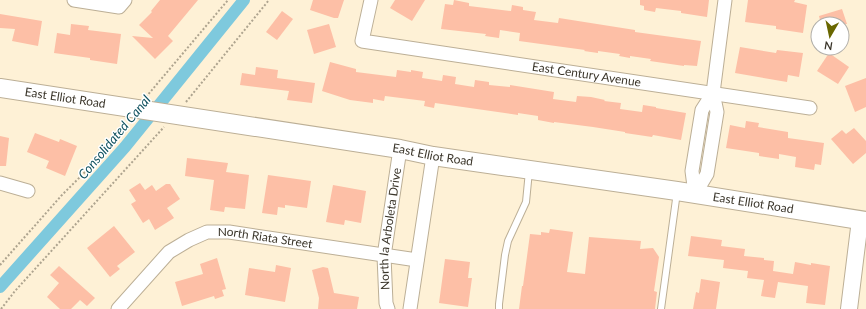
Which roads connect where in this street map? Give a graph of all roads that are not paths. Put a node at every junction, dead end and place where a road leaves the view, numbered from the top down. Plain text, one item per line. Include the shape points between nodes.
1 (74, 0) edge
2 (370, 0) edge
3 (725, 0) edge
4 (122, 3) edge
5 (0, 88) edge
6 (713, 93) junction
7 (810, 108) dead end
8 (400, 149) junction
9 (433, 156) junction
10 (530, 170) junction
11 (0, 183) edge
12 (28, 191) dead end
13 (677, 191) junction
14 (695, 194) junction
15 (863, 221) edge
16 (384, 256) junction
17 (417, 260) junction
18 (118, 309) edge
19 (388, 309) edge
20 (410, 309) edge
21 (500, 309) edge
22 (661, 309) edge
23 (849, 309) edge

1 - 4 street
2 - 6 street, East Century Avenue via 362,40
3 - 6 street
5 - 8 main road, East Elliot Road
6 - 7 street, East Century Avenue
6 - 14 street via 702,110 692,171
8 - 9 main road, East Elliot Road
8 - 16 street, North la Arboleta Drive
9 - 10 main road, East Elliot Road
9 - 17 street
10 - 13 main road, East Elliot Road
10 - 21 lane via 526,202 508,241
11 - 12 street
13 - 14 main road, East Elliot Road
13 - 22 lane
14 - 15 main road, East Elliot Road
15 - 23 street
16 - 17 street, North Riata Street
16 - 18 street, North Riata Street via 229,232 207,232 169,252
16 - 19 street, North la Arboleta Drive
17 - 20 street

